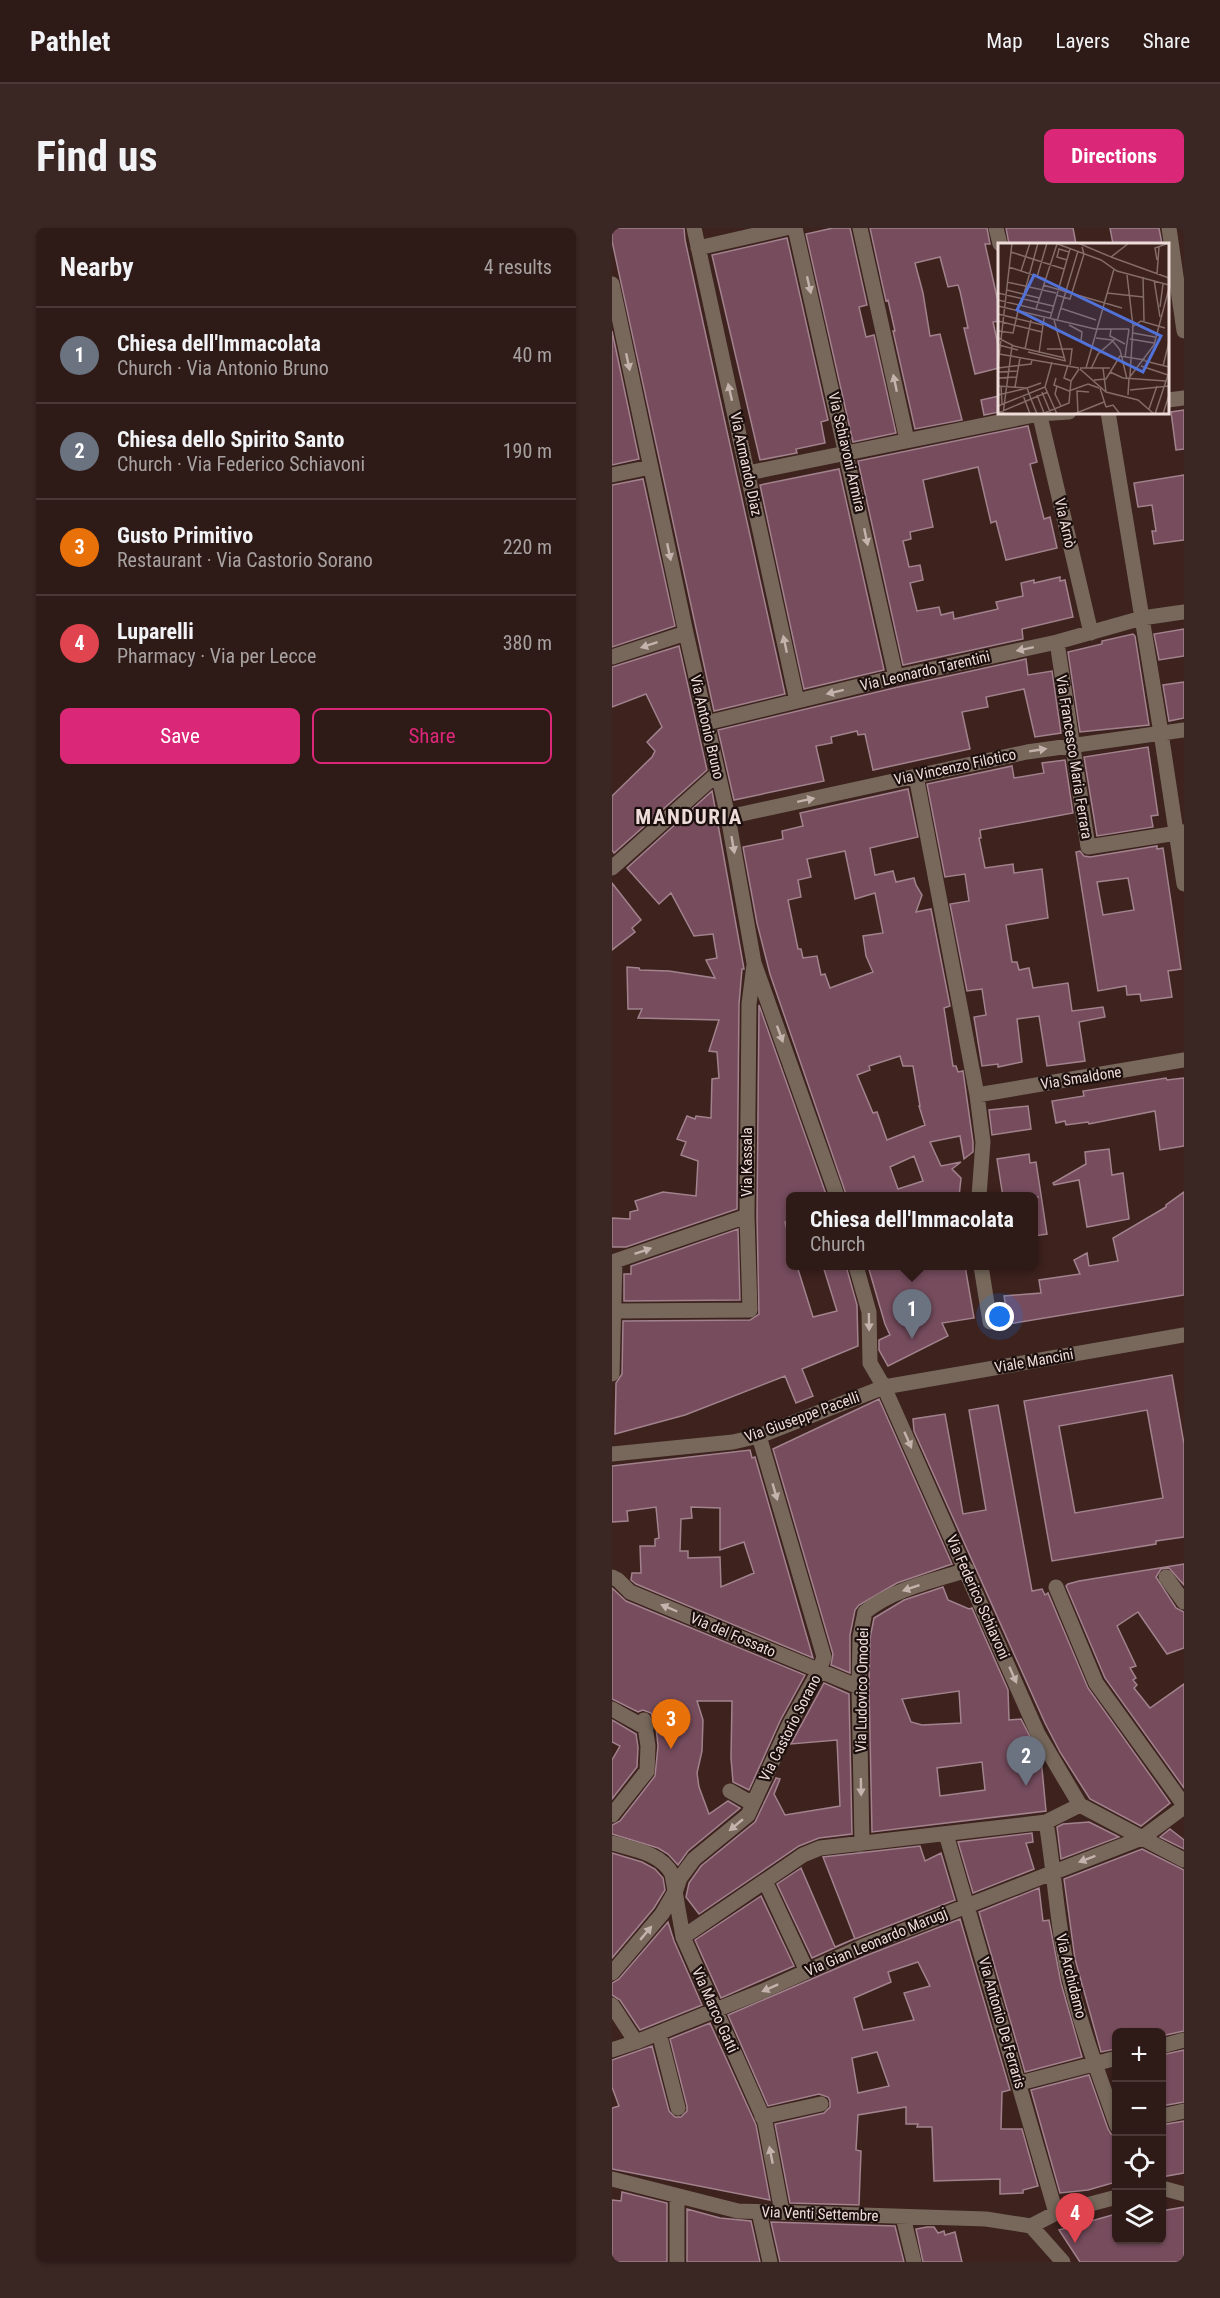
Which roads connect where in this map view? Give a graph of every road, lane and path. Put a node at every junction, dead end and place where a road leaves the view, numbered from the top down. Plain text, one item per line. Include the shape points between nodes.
1 (694, 228) edge
2 (786, 228) edge
3 (795, 228) edge
4 (860, 228) edge
5 (996, 228) edge
6 (1168, 228) edge
7 (1000, 243) edge
8 (698, 248) junction
9 (1180, 274) edge
10 (612, 284) edge
11 (1184, 331) edge
12 (1184, 398) edge
13 (1169, 400) edge
14 (1034, 414) edge
15 (1039, 414) edge
16 (1108, 414) edge
17 (907, 440) junction
18 (848, 454) junction
19 (651, 466) junction
20 (748, 473) junction
21 (612, 475) edge
22 (1184, 612) edge
23 (1142, 618) junction
24 (686, 633) junction
25 (1091, 633) junction
26 (1057, 642) junction
27 (612, 657) edge
28 (896, 676) junction
29 (797, 701) junction
30 (706, 723) junction
31 (1184, 730) edge
32 (1161, 733) junction
33 (1072, 744) junction
34 (717, 774) junction
35 (916, 776) junction
36 (728, 817) junction
37 (1180, 833) edge
38 (612, 868) edge
39 (1184, 884) edge
40 (754, 963) junction
41 (1184, 1060) edge
42 (977, 1095) junction
43 (835, 1192) edge
44 (980, 1192) edge
45 (747, 1216) junction
46 (857, 1270) edge
47 (982, 1270) edge
48 (614, 1311) junction
49 (990, 1322) dead end
50 (1184, 1335) edge
51 (612, 1374) edge
52 (884, 1386) junction
53 (759, 1436) junction
54 (612, 1454) edge
55 (967, 1570) junction
56 (612, 1577) edge
57 (1166, 1578) dead end
58 (1056, 1587) dead end
59 (1184, 1602) edge
60 (819, 1671) junction
61 (859, 1687) junction
62 (612, 1709) edge
63 (730, 1791) dead end
64 (753, 1804) junction
65 (1080, 1804) junction
66 (1184, 1806) edge
67 (612, 1815) edge
68 (1046, 1822) junction
69 (946, 1834) junction
70 (1142, 1838) junction
71 (612, 1842) edge
72 (862, 1844) junction
73 (1184, 1860) edge
74 (1054, 1872) junction
75 (765, 1881) junction
76 (676, 1890) junction
77 (966, 1905) junction
78 (683, 1937) junction
79 (807, 1971) junction
80 (612, 1973) edge
81 (612, 2005) edge
82 (714, 2009) junction
83 (659, 2033) junction
84 (1184, 2040) edge
85 (636, 2042) junction
86 (1166, 2045) edge
87 (612, 2050) edge
88 (1112, 2059) edge
89 (1096, 2064) junction
90 (1020, 2083) junction
91 (821, 2104) dead end
92 (678, 2108) dead end
93 (1184, 2111) edge
94 (1112, 2114) edge
95 (1166, 2115) edge
96 (762, 2117) junction
97 (612, 2179) edge
98 (1184, 2184) edge
99 (1166, 2187) edge
100 (1166, 2189) edge
101 (1184, 2194) edge
102 (676, 2196) junction
103 (1112, 2198) edge
104 (759, 2212) junction
105 (782, 2212) junction
106 (1056, 2213) junction
107 (903, 2217) junction
108 (1031, 2226) junction
109 (677, 2262) edge
110 (770, 2262) edge
111 (915, 2262) edge
112 (1063, 2262) edge

1 - 8 street, Via Armando Diaz
2 - 8 street
3 -> 18 street, Via Schiavoni Armira
17 -> 4 street
5 - 7 street
6 - 9 street
20 -> 8 street, Via Armando Diaz
9 - 11 street
10 -> 19 street, Via Antonio Bruno
12 - 13 street
14 - 17 street
15 - 25 street, Via Arnò
16 - 23 street
17 - 18 street
18 - 20 street
18 -> 28 street, Via Schiavoni Armira
19 - 21 street
19 -> 24 street, Via Antonio Bruno
29 -> 20 street, Via Armando Diaz
22 - 23 street, Via Leonardo Tarentini
23 - 25 street, Via Leonardo Tarentini
23 - 32 street
24 -> 27 street
24 - 30 street, Via Antonio Bruno
25 - 26 street, Via Leonardo Tarentini
26 -> 28 street, Via Leonardo Tarentini
26 - 33 street, Via Francesco Maria Ferrara
28 -> 29 street, Via Leonardo Tarentini
29 - 30 street, Via Leonardo Tarentini
30 - 34 street, Via Antonio Bruno
31 - 32 street, Via Vincenzo Filotico
32 - 33 street, Via Vincenzo Filotico
32 - 37 street
35 -> 33 street, Via Vincenzo Filotico
33 - 37 street, Via Francesco Maria Ferrara via 1088,847
34 - 36 street, Via Antonio Bruno
34 - 38 street
36 -> 35 street, Via Vincenzo Filotico
35 - 42 street
36 -> 40 street, Via Antonio Bruno
37 - 39 street
40 -> 43 street, Via Antonio Bruno
40 - 45 street, Via Kassala via 748,1004
41 - 42 street, Via Smaldone
42 - 44 street via 983,1142
48 -> 45 street, Via Kassala via 615,1261
45 - 48 street via 750,1310
46 -> 52 street via 869,1312 870,1363
47 - 49 street
48 - 51 street, Via Kassala
50 - 52 street, Viale Mancini
52 - 53 street, Via Giuseppe Pacelli
52 -> 55 street, Via Federico Schiavoni
53 - 54 street, Via Giuseppe Pacelli
53 -> 60 street, Via Castorio Sorano via 824,1657
55 -> 61 street, Via Ludovico Omodei via 902,1591 865,1612
55 -> 65 street, Via Federico Schiavoni via 1038,1734
60 -> 56 street, Via del Fossato via 630,1593
57 - 59 street
58 - 66 street via 1096,1683
60 - 61 street, Via del Fossato
60 - 64 street, Via Castorio Sorano
61 -> 72 street, Via Ludovico Omodei
62 - 67 street via 645,1724 648,1746 647,1771
63 - 64 street
64 -> 76 street, Via Castorio Sorano via 748,1815 694,1859
65 - 68 street
65 - 70 street
66 - 70 street, Via Gian Leonardo Marugj
68 - 69 street
68 - 74 street, Via Archidamo
69 - 72 street
69 - 77 street, Via Antonio De Ferraris
70 - 73 street
70 -> 74 street, Via Gian Leonardo Marugj
71 - 76 street, Via Marco Gatti via 650,1854 668,1866
72 - 75 street via 820,1848
74 - 77 street, Via Gian Leonardo Marugj
74 - 89 street, Via Archidamo via 1057,1917 1070,1982
75 - 78 street
75 - 79 street
76 - 78 street, Via Marco Gatti
80 -> 76 street, Via Castorio Sorano via 662,1914
77 - 79 street, Via Gian Leonardo Marugj
77 - 90 street, Via Antonio De Ferraris
78 - 82 street, Via Marco Gatti
79 -> 82 street, Via Gian Leonardo Marugj
81 - 85 street
82 - 83 street, Via Gian Leonardo Marugj
82 - 96 street, Via Marco Gatti
83 - 85 street, Via Gian Leonardo Marugj
83 - 92 street
84 - 86 street
85 - 87 street, Via Gian Leonardo Marugj
88 - 89 street
89 - 90 street
89 - 94 street, Via Archidamo
90 - 106 street, Via Antonio De Ferraris
91 - 96 street
93 - 95 street
105 -> 96 street, Via Marco Gatti
97 - 102 street, Via Venti Settembre
98 - 99 street
100 - 101 street
102 - 104 street, Via Venti Settembre
102 - 109 street
103 - 106 street
104 - 105 street, Via Venti Settembre
104 - 110 street
105 - 107 street, Via Venti Settembre
106 - 108 street
107 - 108 street, Via Venti Settembre via 986,2219
107 - 111 street
108 - 112 street

